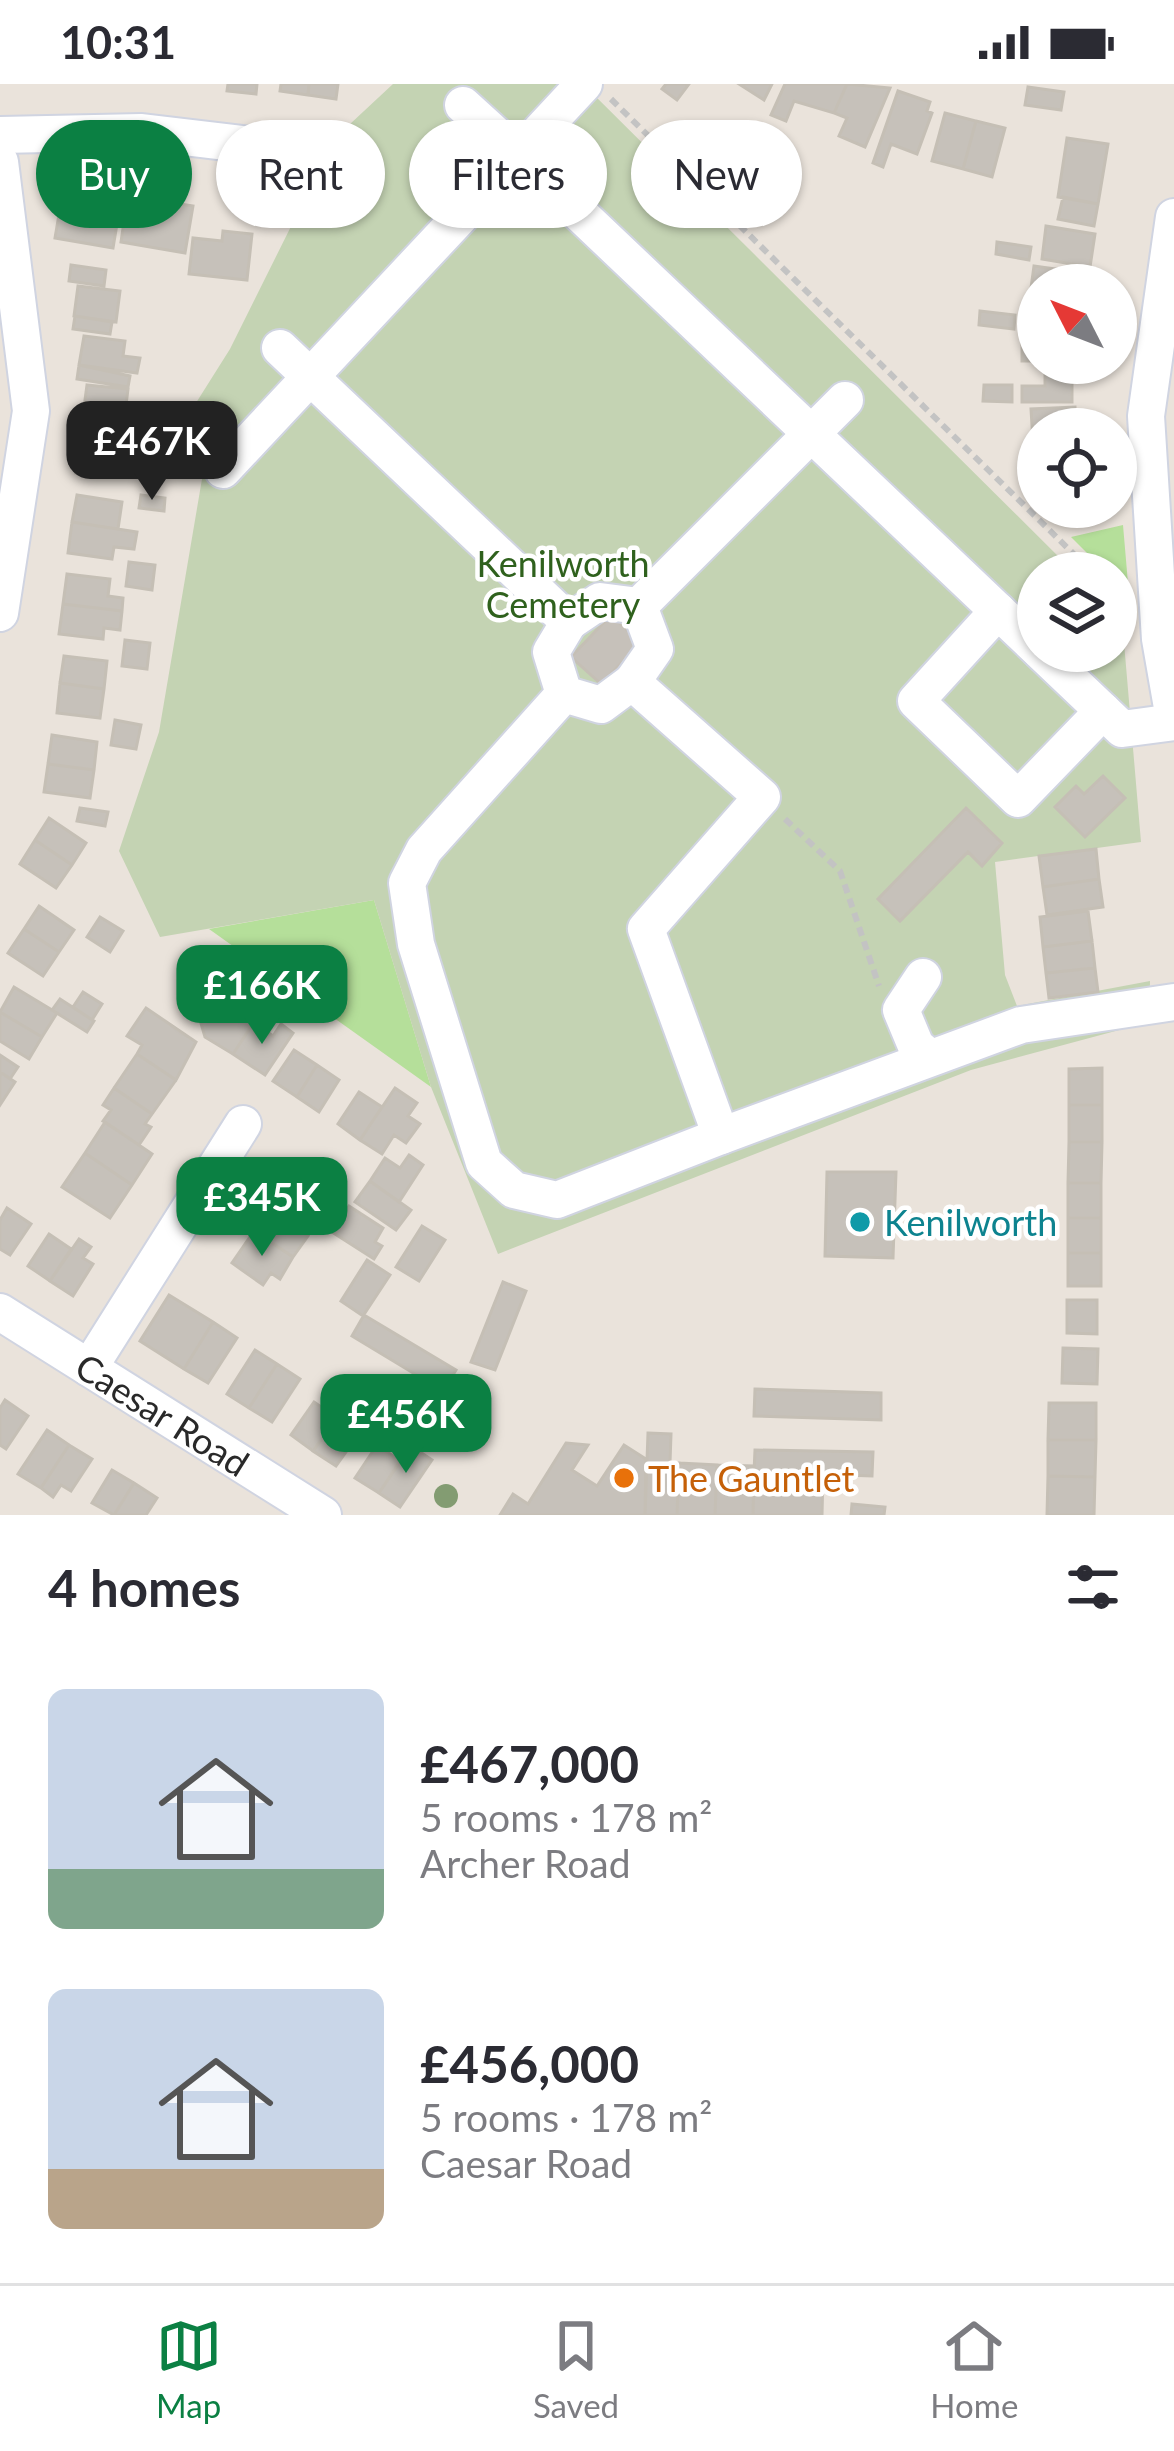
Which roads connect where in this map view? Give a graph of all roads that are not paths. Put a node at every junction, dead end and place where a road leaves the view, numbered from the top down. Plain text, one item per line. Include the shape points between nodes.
1 (596, 90) edge
2 (463, 105) dead end
3 (480, 120) edge
4 (560, 120) edge
5 (0, 135) edge
6 (216, 140) edge
7 (0, 162) edge
8 (1174, 217) edge
9 (450, 228) edge
10 (595, 228) edge
11 (280, 348) dead end
12 (310, 377) junction
13 (845, 400) dead end
14 (812, 434) junction
15 (223, 470) dead end
16 (640, 605) junction
17 (998, 611) junction
18 (0, 613) edge
19 (569, 622) junction
20 (1017, 629) edge
21 (1062, 672) edge
22 (632, 682) junction
23 (564, 694) junction
24 (1103, 711) junction
25 (1174, 721) edge
26 (923, 976) dead end
27 (1174, 1002) edge
28 (930, 1058) junction
29 (243, 1124) dead end
30 (721, 1136) junction
31 (0, 1312) edge
32 (89, 1368) junction
33 (322, 1515) edge

1 - 4 street
2 - 3 street
5 - 6 street via 142,132
7 - 18 street via 31,411
8 - 25 street via 1146,416 1160,639
9 - 12 street
10 - 14 street
11 - 12 street
12 - 15 street
12 - 19 street
13 - 14 street
14 - 16 street
14 - 17 street
16 - 19 street via 600,601
16 - 22 street via 655,649
17 - 20 street
17 - 24 street via 916,701 1018,799
19 - 23 street via 551,652
21 - 24 street
22 - 23 street via 601,705
22 - 30 street via 762,796 646,929
23 - 30 street via 424,850 406,883 416,944 484,1163 514,1190 556,1200
24 - 25 street via 1122,729
26 - 28 street via 901,1010
27 - 28 street via 1022,1025
28 - 30 street
29 - 32 street
31 - 32 street, Caesar Road
32 - 33 street, Caesar Road

